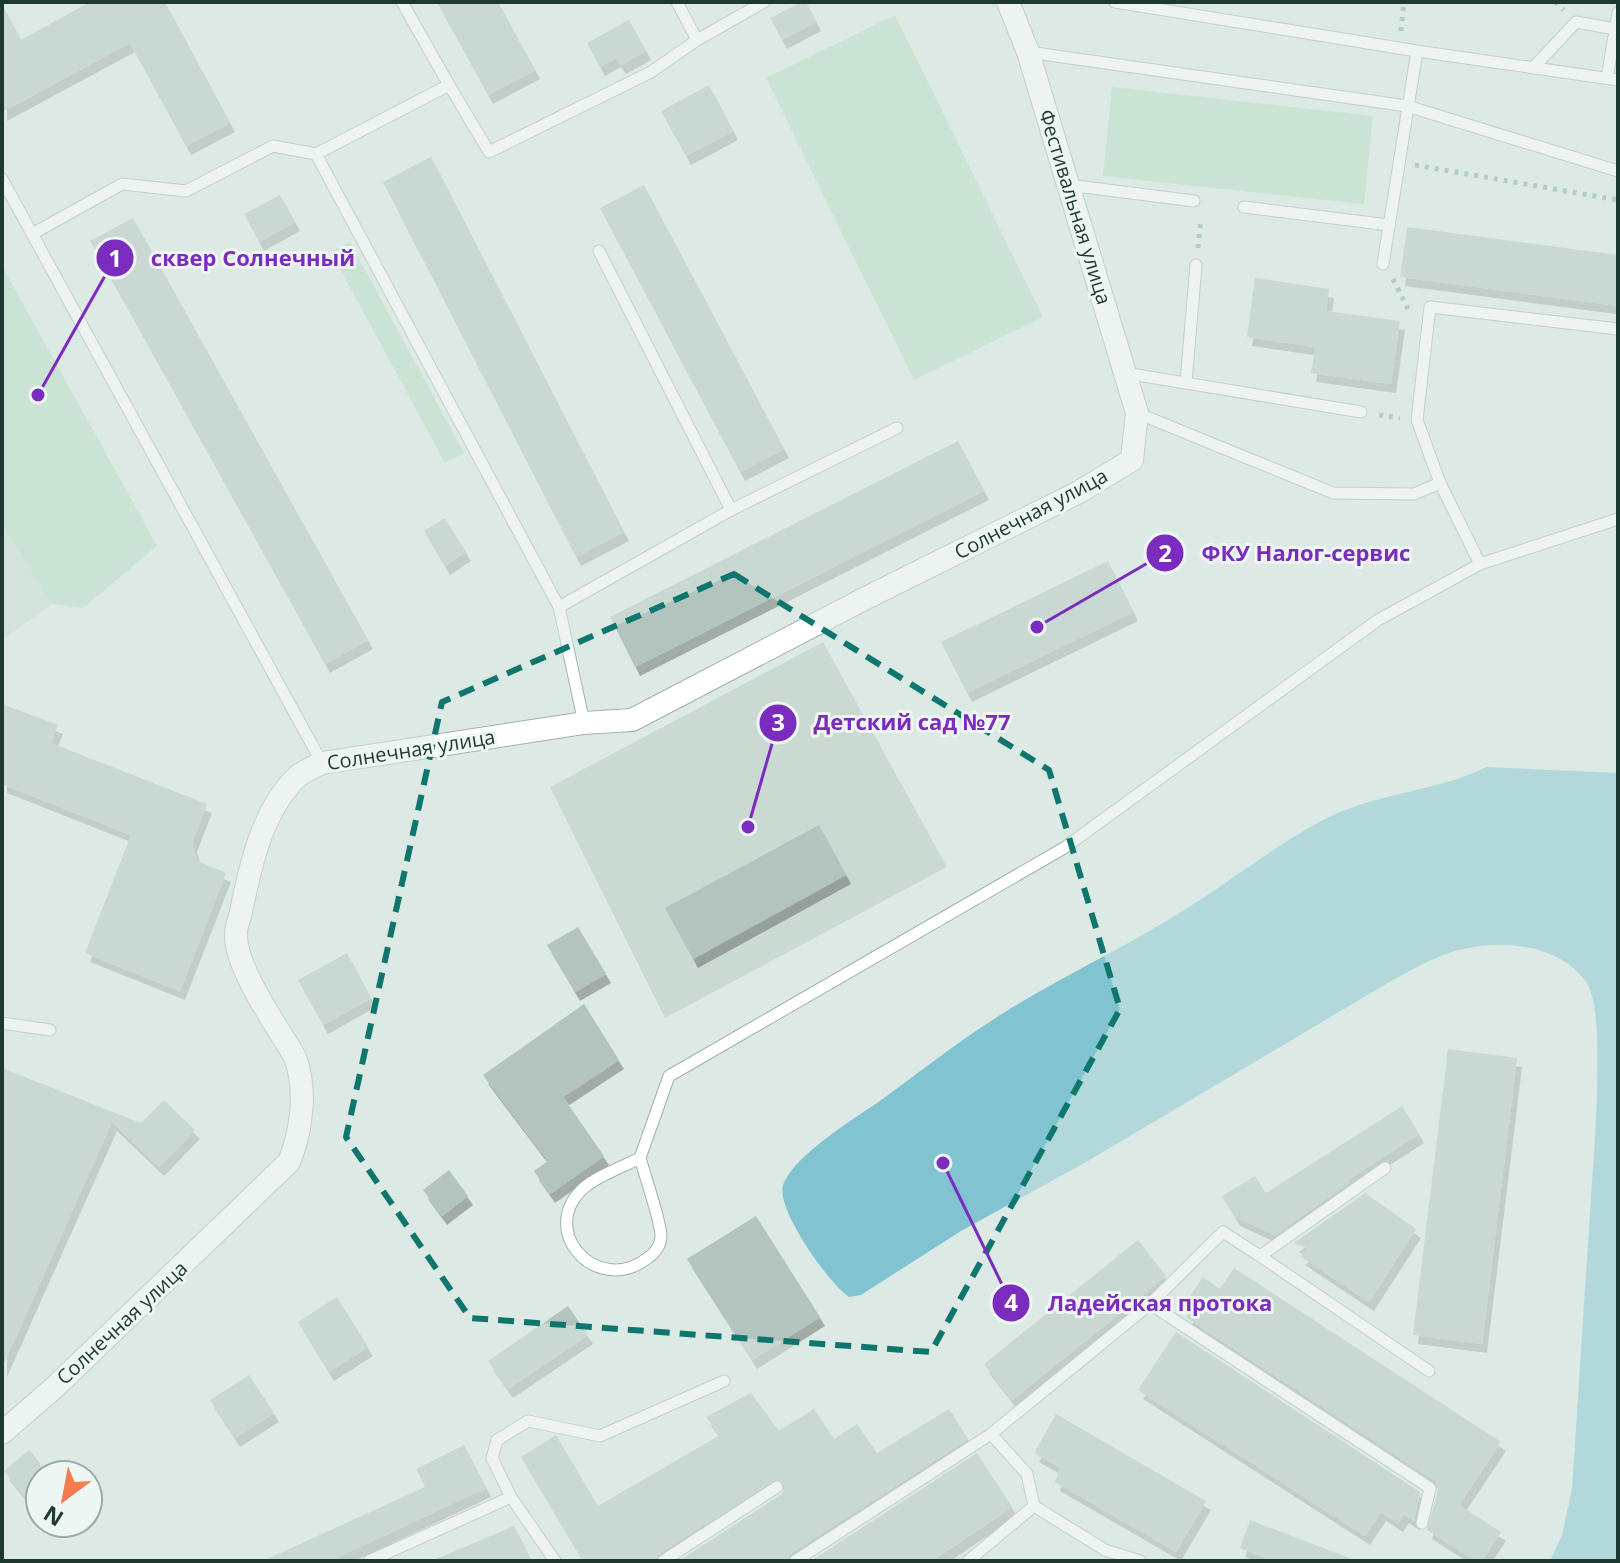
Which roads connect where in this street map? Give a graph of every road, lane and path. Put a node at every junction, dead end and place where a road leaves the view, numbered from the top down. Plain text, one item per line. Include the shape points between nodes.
1 (402, 2) edge
2 (677, 2) edge
3 (764, 2) edge
4 (1008, 2) edge
5 (1115, 2) edge
6 (1404, 2) edge
7 (1618, 13) edge
8 (1616, 29) junction
9 (697, 40) junction
10 (1399, 48) junction
11 (1417, 51) junction
12 (1028, 52) junction
13 (1533, 68) junction
14 (1613, 79) edge
15 (449, 85) junction
16 (1407, 106) junction
17 (316, 154) junction
18 (1398, 162) junction
19 (1618, 171) edge
20 (2, 179) edge
21 (1068, 185) junction
22 (1618, 200) edge
23 (1194, 201) joint
24 (1244, 207) dead end
25 (1389, 225) junction
26 (32, 234) junction
27 (599, 251) dead end
28 (1383, 264) joint
29 (1196, 265) joint
30 (1410, 316) dead end
31 (1618, 329) edge
32 (1125, 373) junction
33 (1186, 382) junction
34 (1398, 403) dead end
35 (1361, 412) joint
36 (1137, 413) junction
37 (1396, 417) junction
38 (1417, 420) junction
39 (897, 428) dead end
40 (1440, 483) junction
41 (731, 510) junction
42 (1618, 519) edge
43 (1480, 564) junction
44 (559, 607) junction
45 (584, 723) junction
46 (322, 763) junction
47 (2, 1023) edge
48 (50, 1030) dead end
49 (640, 1158) junction
50 (1385, 1168) dead end
51 (1260, 1256) junction
52 (1150, 1304) junction
53 (1429, 1371) dead end
54 (724, 1381) dead end
55 (2, 1433) edge
56 (991, 1434) junction
57 (777, 1487) dead end
58 (511, 1497) junction
59 (1034, 1506) junction
60 (1422, 1523) dead end
61 (972, 1560) edge
62 (369, 1561) edge
63 (555, 1561) edge
64 (663, 1561) edge
65 (795, 1561) edge
66 (1140, 1561) edge

1 - 15 lane
2 - 9 lane
3 - 9 lane
4 - 12 street, Фестивальная улица
5 - 10 lane
6 - 10 path
7 - 8 lane
8 - 13 lane via 1576,22
8 - 14 lane
9 - 15 lane via 651,72 489,152
10 - 11 lane
11 - 13 lane
11 - 16 lane
12 - 16 lane
12 - 21 street, Фестивальная улица
13 - 14 lane
15 - 17 lane
16 - 18 lane
16 - 19 lane
17 - 26 lane via 273,146 186,191 122,184
17 - 44 lane
18 - 22 path
18 - 25 lane
20 - 26 lane
21 - 23 lane
21 - 32 street, Фестивальная улица
23 - 29 path via 1203,202
24 - 25 lane
25 - 28 lane
26 - 46 lane
27 - 41 lane
28 - 30 path
29 - 33 lane
31 - 38 lane via 1430,307
32 - 33 lane
32 - 36 street, Фестивальная улица
33 - 35 lane
34 - 37 path
35 - 37 path
36 - 40 lane via 1333,493 1414,494
36 - 45 street, Солнечная улица via 1132,460 1079,492 632,720
37 - 38 path
38 - 40 lane
39 - 41 lane
40 - 43 lane
41 - 44 lane
42 - 43 lane
43 - 49 lane via 1378,620 1064,848 669,1076
44 - 45 lane
45 - 46 street, Солнечная улица
46 - 55 street, Солнечная улица via 298,776 270,815 248,877 236,936 249,979 300,1070 303,1087 289,1162
47 - 48 lane
49 - 49 lane via 589,1184 571,1204 565,1222 585,1262 614,1271 638,1267 656,1252 661,1237
50 - 51 lane
51 - 52 lane via 1223,1232
51 - 53 lane
52 - 56 lane
52 - 60 lane via 1430,1488
54 - 58 lane via 600,1436 528,1421 497,1440 492,1458
56 - 59 lane via 1027,1474
56 - 65 lane
57 - 64 lane
58 - 62 lane
58 - 63 lane
59 - 61 lane
59 - 66 lane via 1105,1550

